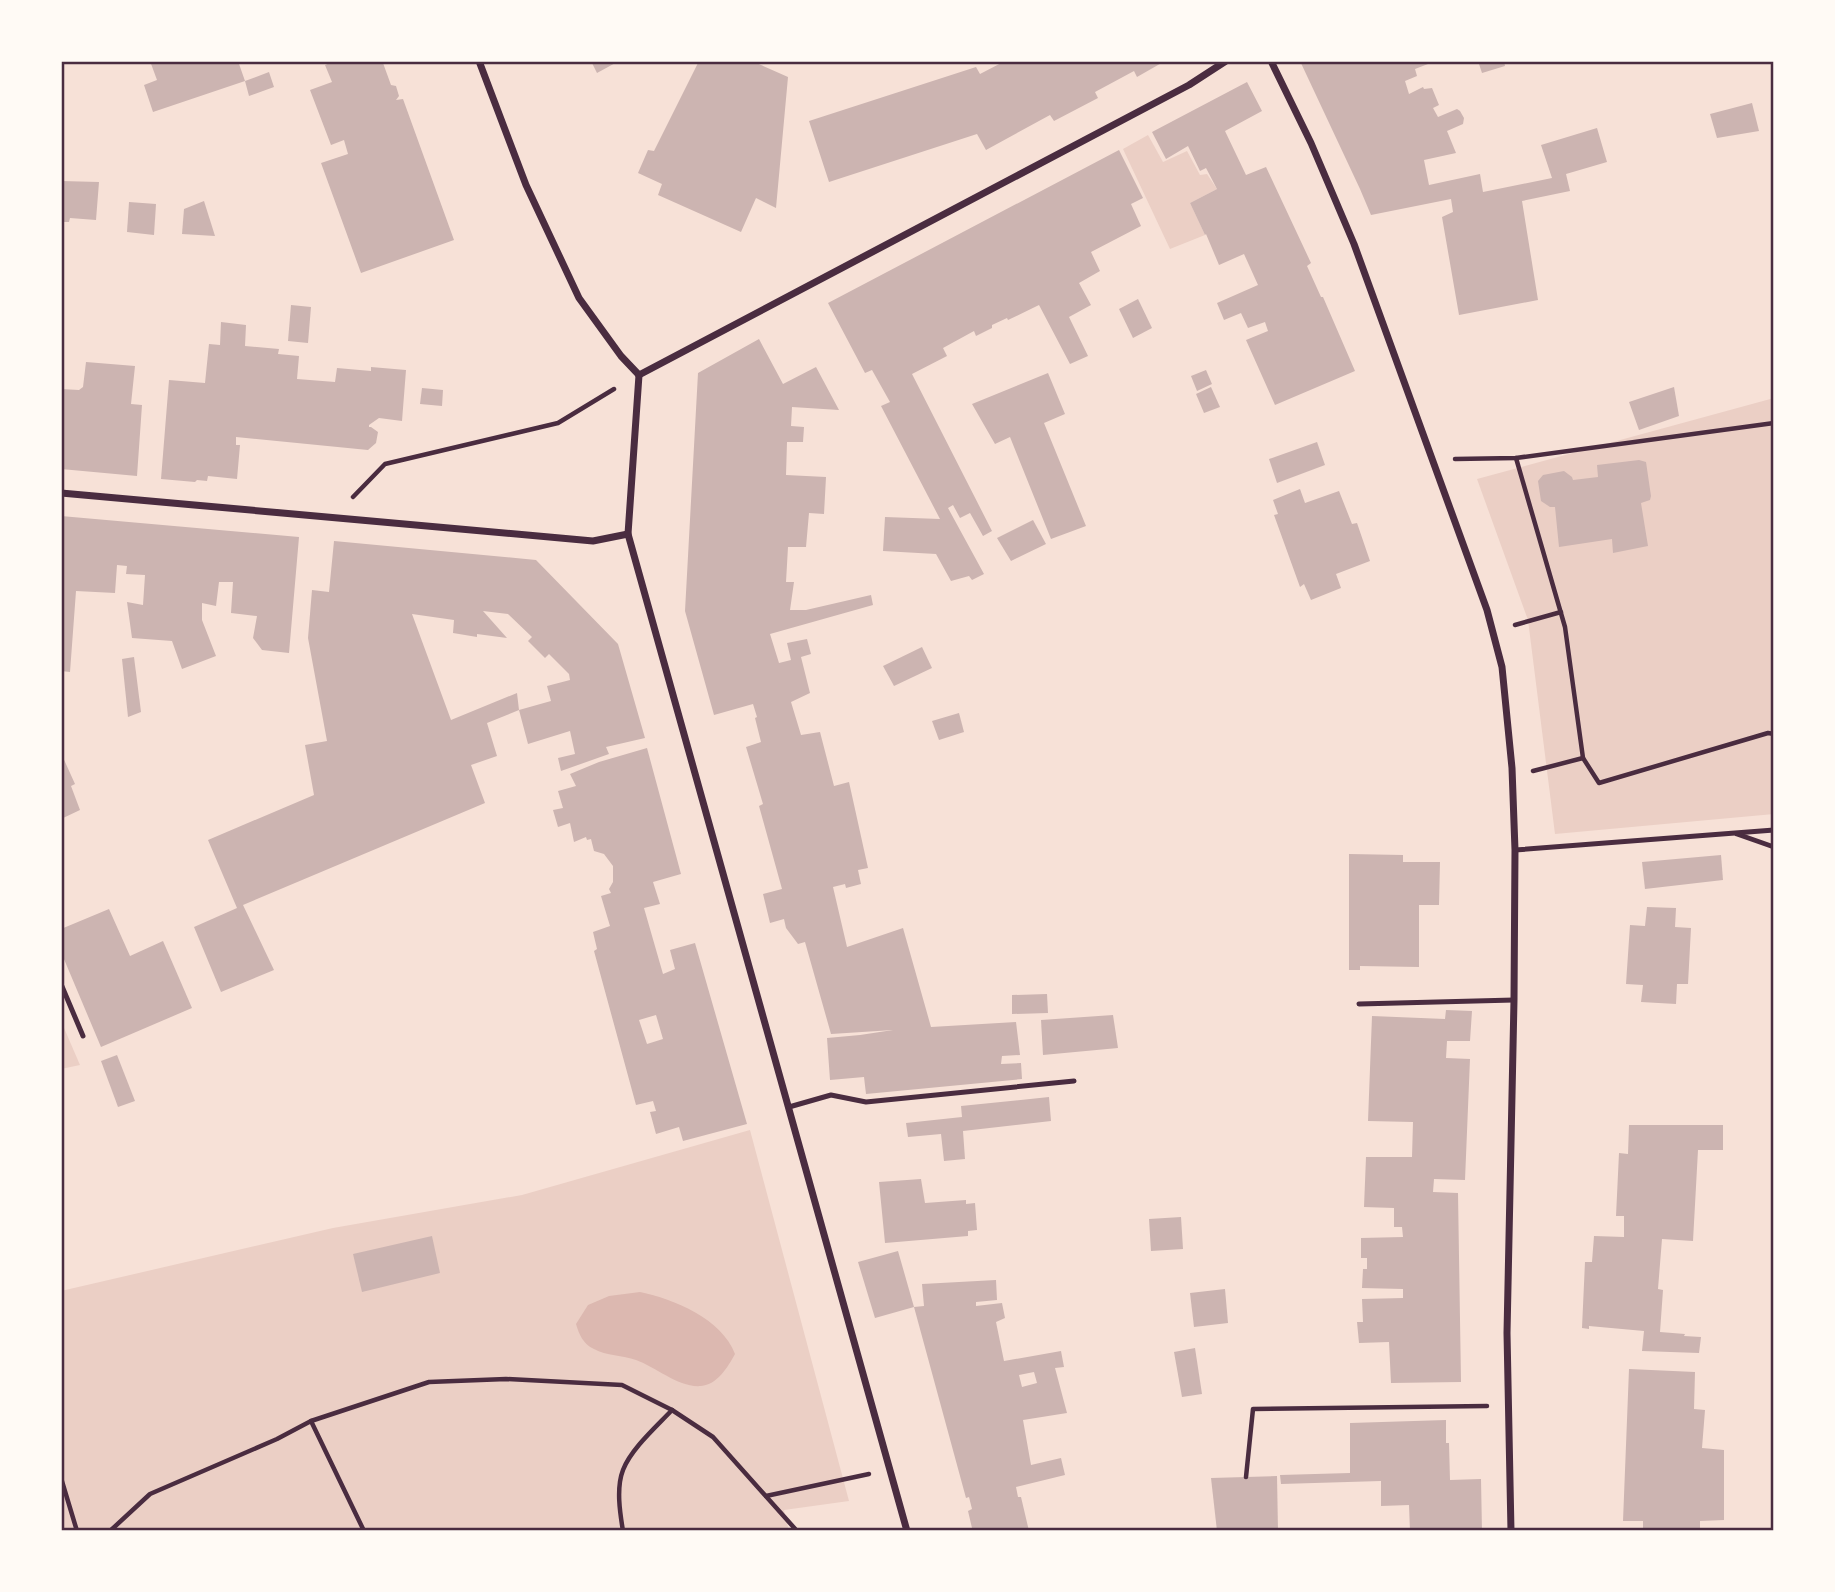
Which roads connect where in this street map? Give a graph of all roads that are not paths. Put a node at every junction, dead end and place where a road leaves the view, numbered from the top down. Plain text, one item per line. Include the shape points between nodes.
1 (479, 61) edge
2 (1226, 61) edge
3 (1271, 61) edge
4 (639, 374) junction
5 (61, 493) edge
6 (628, 534) junction
7 (1774, 830) edge
8 (1734, 833) junction
9 (1774, 846) edge
10 (1515, 850) junction
11 (61, 984) edge
12 (1514, 1000) junction
13 (1359, 1004) dead end
14 (83, 1036) dead end
15 (1074, 1081) dead end
16 (789, 1107) junction
17 (907, 1531) edge
18 (1511, 1531) edge

1 - 4 street via 526,185 579,298
2 - 4 street via 1189,85
3 - 10 street via 1354,244 1487,610 1502,667
4 - 6 street
5 - 6 street via 593,541
6 - 16 street
7 - 8 lane
8 - 9 lane
8 - 10 lane
10 - 12 street
11 - 14 lane
12 - 13 lane
12 - 18 street via 1507,1333
15 - 16 lane via 866,1102 831,1095
16 - 17 street

